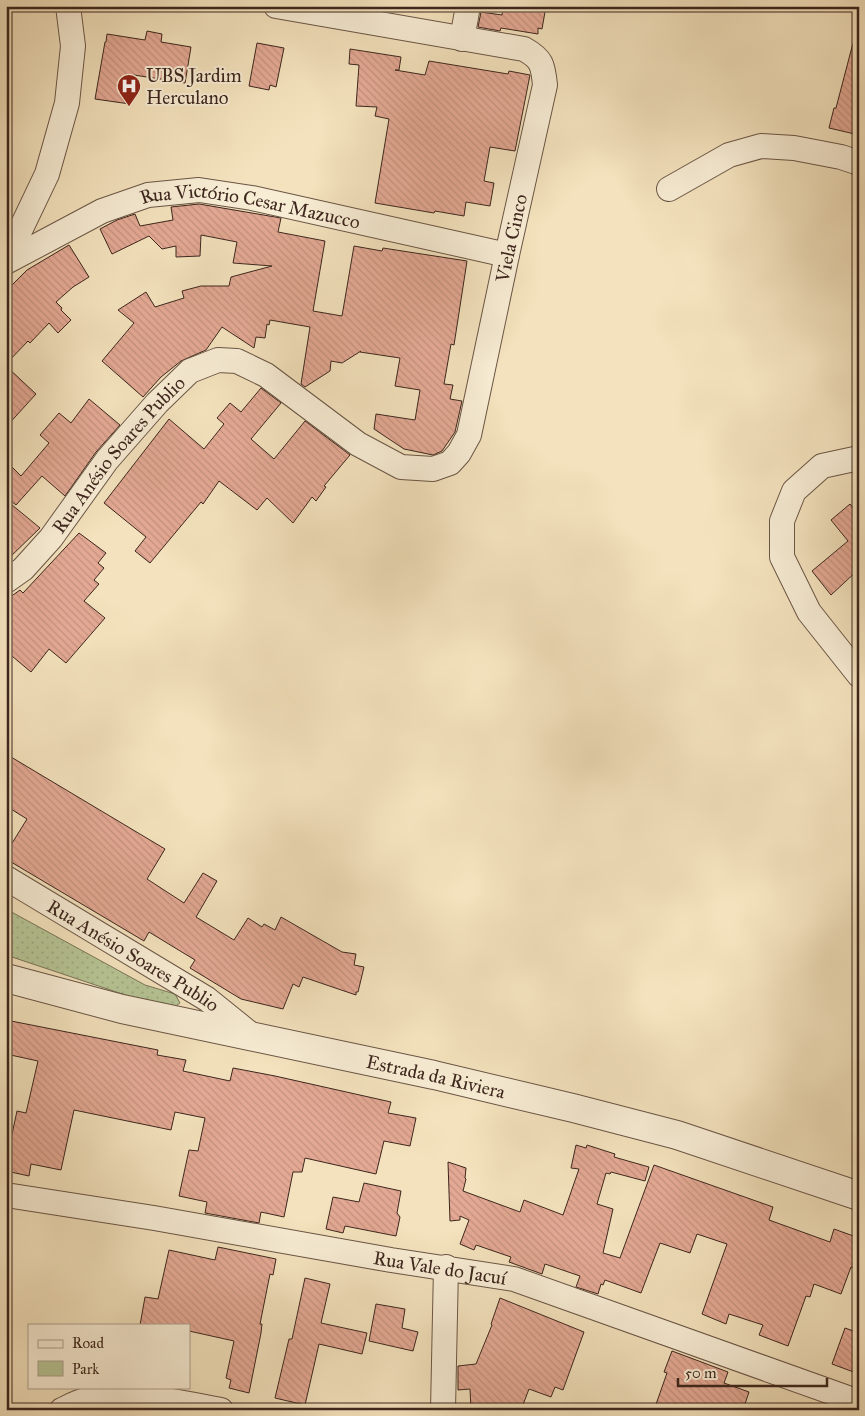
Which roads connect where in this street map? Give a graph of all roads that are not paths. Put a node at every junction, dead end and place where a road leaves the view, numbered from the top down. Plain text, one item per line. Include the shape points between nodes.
1 (68, 6) edge
2 (276, 6) edge
3 (468, 6) edge
4 (462, 39) junction
5 (859, 163) edge
6 (669, 189) dead end
7 (507, 254) junction
8 (6, 261) edge
9 (469, 435) joint
10 (859, 458) edge
11 (6, 581) edge
12 (859, 675) edge
13 (6, 878) edge
14 (6, 978) edge
15 (256, 1038) junction
16 (6, 1195) edge
17 (859, 1196) edge
18 (446, 1268) junction
19 (859, 1402) edge
20 (62, 1410) edge
21 (221, 1410) edge
22 (443, 1410) edge

1 - 8 street via 73,46 67,103 47,174
2 - 4 street
3 - 4 street
4 - 7 street, Viela Cinco via 524,49 537,56 544,67 545,85
5 - 6 street via 794,148 761,146 729,155
7 - 8 street, Rua Victório Cesar Mazucco via 252,198 199,190 148,195 102,211
7 - 9 street, Viela Cinco
9 - 11 street, Rua Anésio Soares Publio via 450,464 433,469 401,467 358,444 266,375 237,361 218,360 190,370 157,402 107,460 51,538 24,569
10 - 12 street via 822,466 794,491 782,521 782,557 809,612
13 - 15 street, Rua Anésio Soares Publio via 207,999
14 - 15 street, Estrada da Riviera via 122,1009
15 - 17 street, Estrada da Riviera via 434,1075 677,1135
16 - 18 street, Rua Vale do Jacuí
18 - 19 street, Rua Vale do Jacuí via 514,1279
18 - 22 street
20 - 21 street via 85,1400 119,1395

